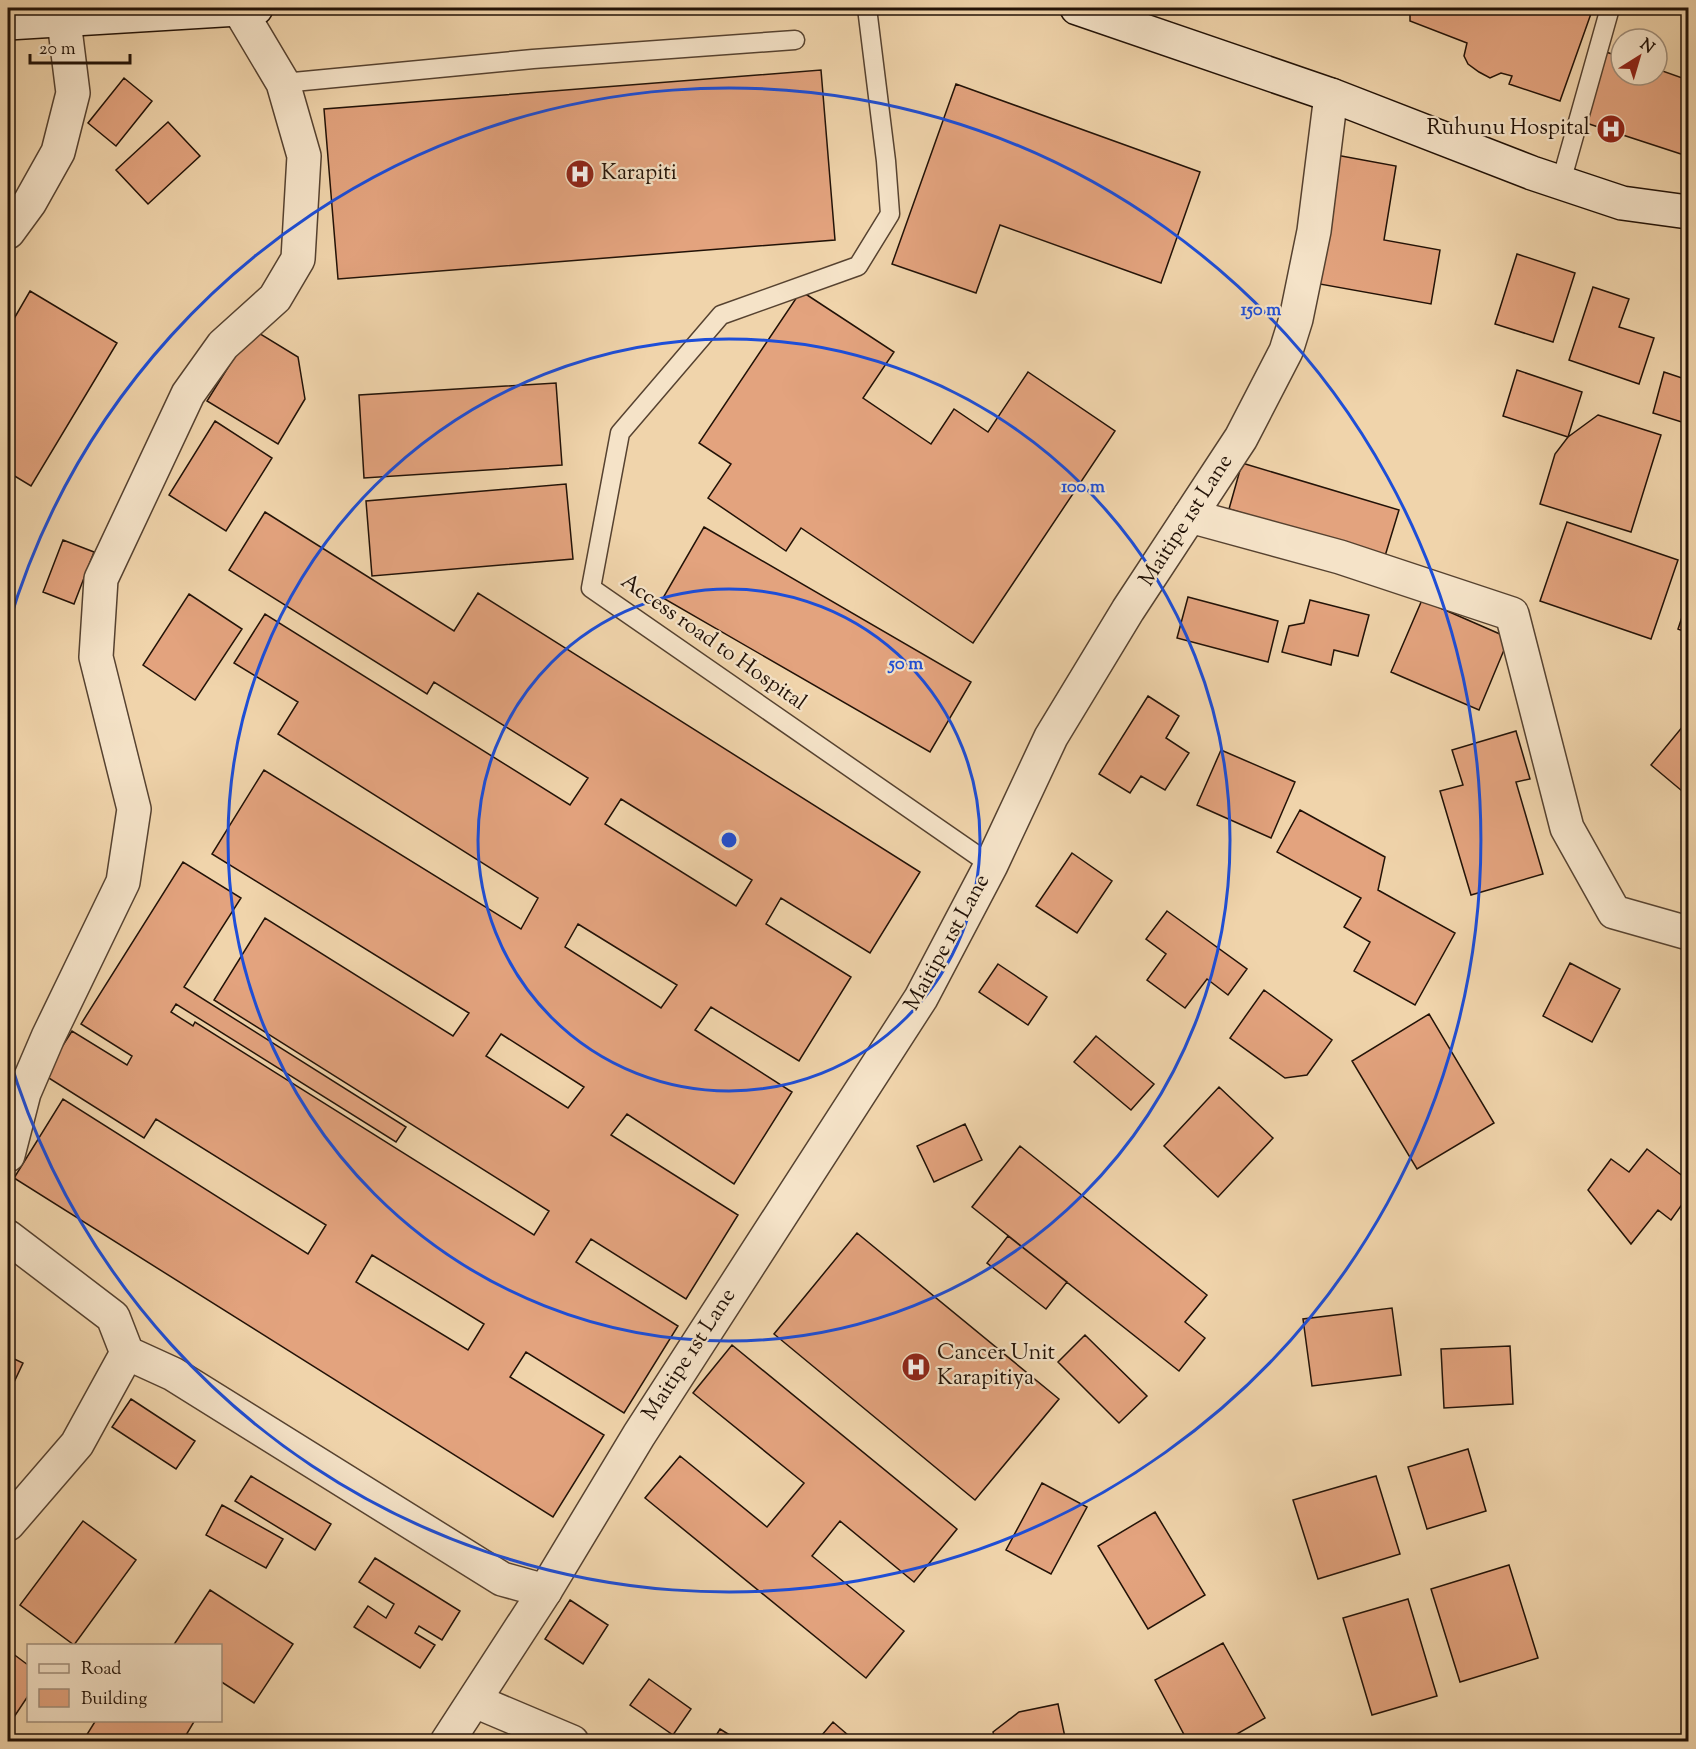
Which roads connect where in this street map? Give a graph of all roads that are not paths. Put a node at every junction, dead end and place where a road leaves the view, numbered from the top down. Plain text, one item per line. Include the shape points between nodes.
1 (247, 8) edge
2 (867, 8) edge
3 (1077, 8) edge
4 (1610, 8) edge
5 (13, 18) edge
6 (64, 21) junction
7 (795, 40) dead end
8 (283, 83) junction
9 (1331, 95) junction
10 (1561, 182) junction
11 (1689, 212) edge
12 (8, 232) edge
13 (1190, 516) junction
14 (991, 865) junction
15 (1689, 933) edge
16 (8, 1155) edge
17 (8, 1237) edge
18 (128, 1353) junction
19 (8, 1524) edge
20 (545, 1591) junction
21 (475, 1701) junction
22 (447, 1742) edge
23 (572, 1742) edge

1 - 6 street
1 - 8 street
2 - 14 lane, Access road to Hospital via 890,214 858,266 721,315 620,433 591,588
3 - 9 street
4 - 10 lane
5 - 6 street
6 - 12 street via 73,93 58,152
7 - 8 lane
8 - 16 street via 304,156 298,259 275,298 223,345 188,394 101,579 96,657 134,809 123,882 24,1093
9 - 10 street
9 - 13 street, Maitipe 1st Lane via 1314,231 1286,351 1241,438
10 - 11 street via 1622,203
13 - 14 street, Maitipe 1st Lane via 1128,609 1051,738
13 - 15 street via 1340,557 1512,614 1567,828 1614,912
14 - 20 street, Maitipe 1st Lane via 921,998 646,1425
17 - 18 street via 112,1317
18 - 19 street via 77,1444
18 - 20 street via 173,1374 502,1579
20 - 21 street, Maitipe 1st Lane
21 - 22 street, Maitipe 1st Lane
21 - 23 street

